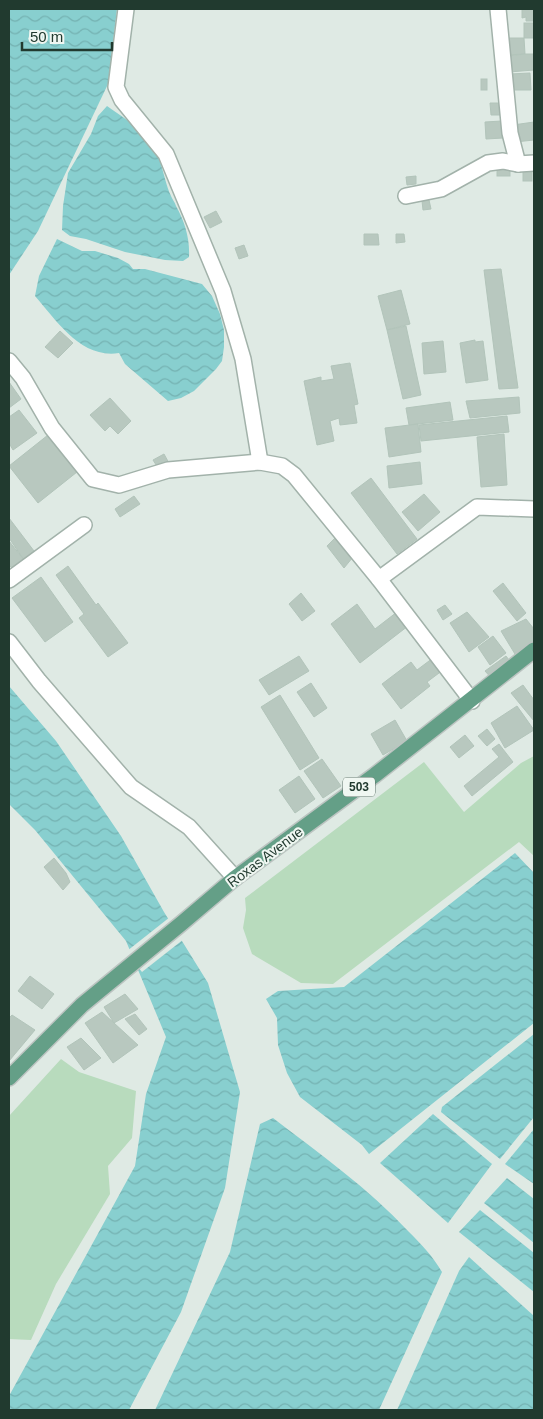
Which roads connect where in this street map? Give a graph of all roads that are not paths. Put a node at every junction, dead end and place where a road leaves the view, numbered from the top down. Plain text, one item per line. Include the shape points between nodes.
1 (126, 9) edge
2 (498, 9) edge
3 (534, 163) edge
4 (518, 164) junction
5 (406, 196) dead end
6 (9, 361) edge
7 (260, 462) junction
8 (534, 509) edge
9 (84, 525) dead end
10 (379, 579) junction
11 (9, 580) edge
12 (9, 642) edge
13 (534, 650) edge
14 (472, 700) junction
15 (235, 878) junction
16 (9, 1078) edge

1 - 7 street via 116,87 122,100 166,154 223,291 243,359
2 - 4 street via 510,133
3 - 4 street
4 - 5 street via 488,163 441,189
6 - 7 street via 23,378 52,428 93,479 119,485 168,470
7 - 10 street via 282,466 294,475
8 - 10 street via 477,507
9 - 11 street
10 - 14 street
12 - 15 street via 39,682 131,787 189,827
13 - 14 main road, Roxas Avenue / 503
14 - 15 main road, Roxas Avenue / 503 via 375,776
15 - 16 main road, Roxas Avenue / 503 via 82,1005

